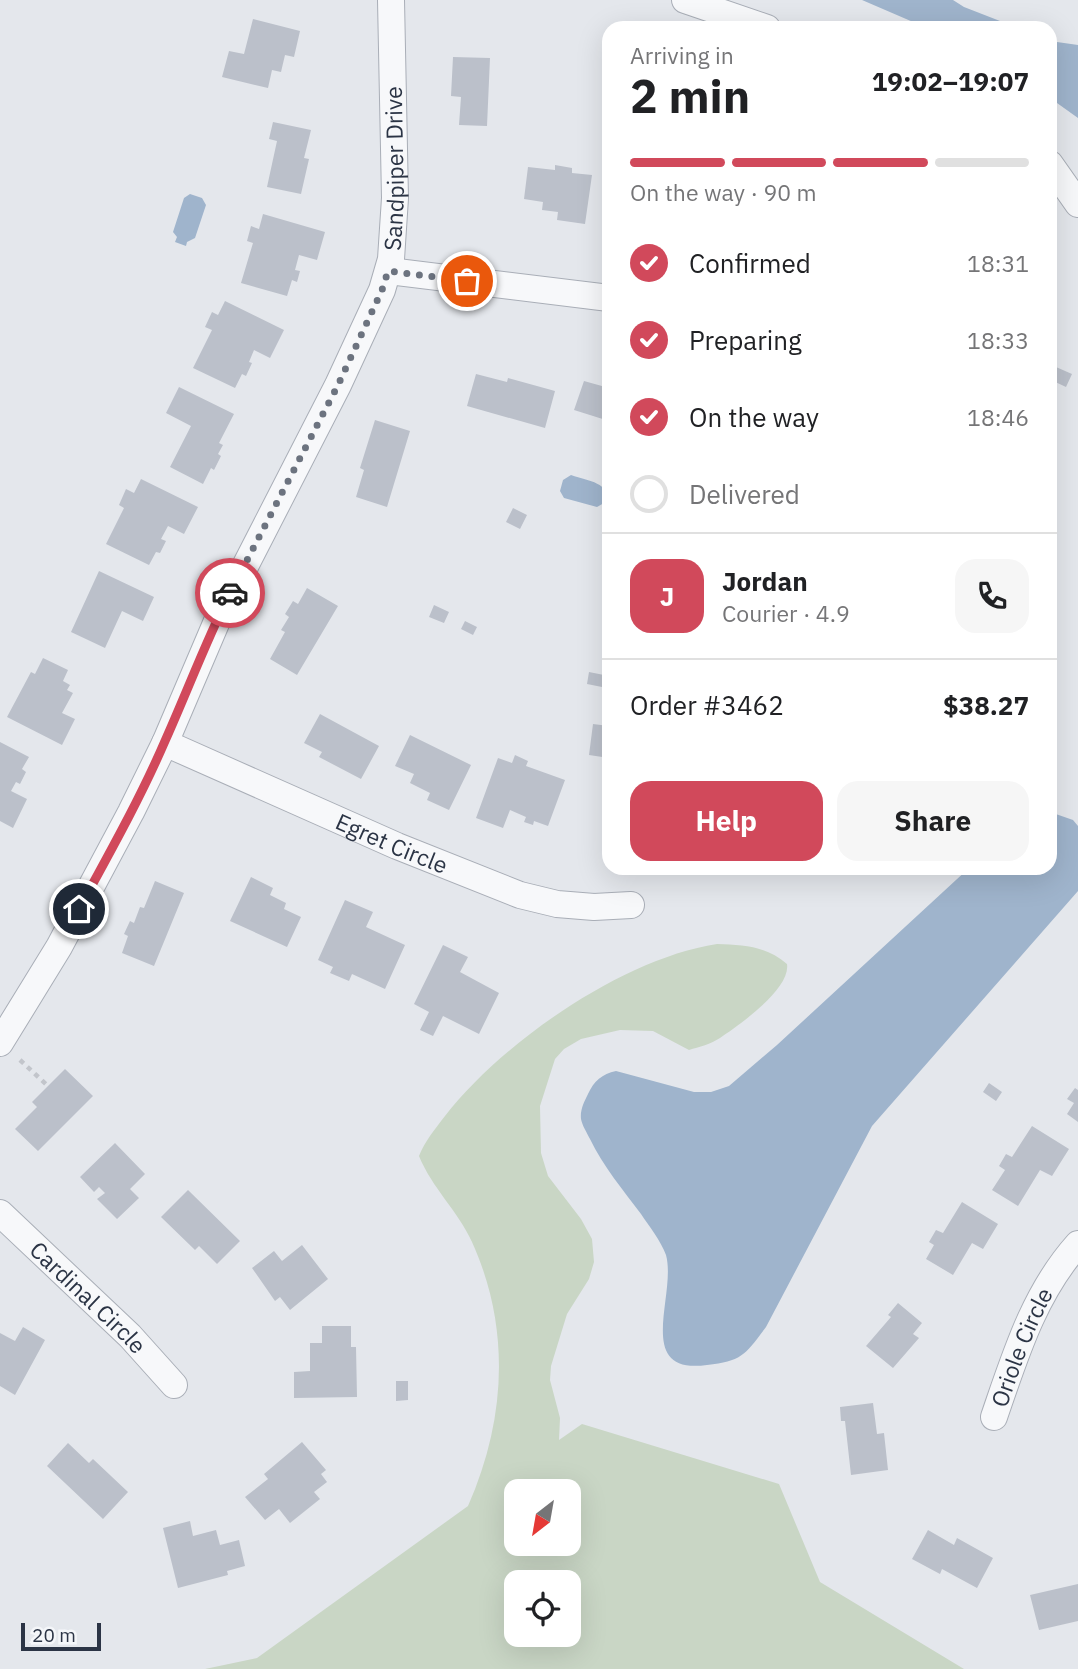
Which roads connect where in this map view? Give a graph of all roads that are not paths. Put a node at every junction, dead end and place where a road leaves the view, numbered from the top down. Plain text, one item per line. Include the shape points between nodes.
1 (391, 0) edge
2 (685, 0) edge
3 (746, 21) edge
4 (1057, 174) edge
5 (1078, 204) edge
6 (388, 271) junction
7 (602, 297) edge
8 (165, 743) junction
9 (631, 905) dead end
10 (10, 1051) edge
11 (0, 1213) edge
12 (1078, 1244) edge
13 (174, 1385) dead end
14 (995, 1417) dead end

1 - 6 street, Sandpiper Drive via 395,198
2 - 3 street
4 - 5 street
6 - 7 street
6 - 8 street, Sandpiper Drive via 338,385 208,639
8 - 9 street, Egret Circle via 520,895 557,904
8 - 10 street, Sandpiper Drive
11 - 13 street, Cardinal Circle via 130,1336
12 - 14 street, Oriole Circle via 1038,1301

